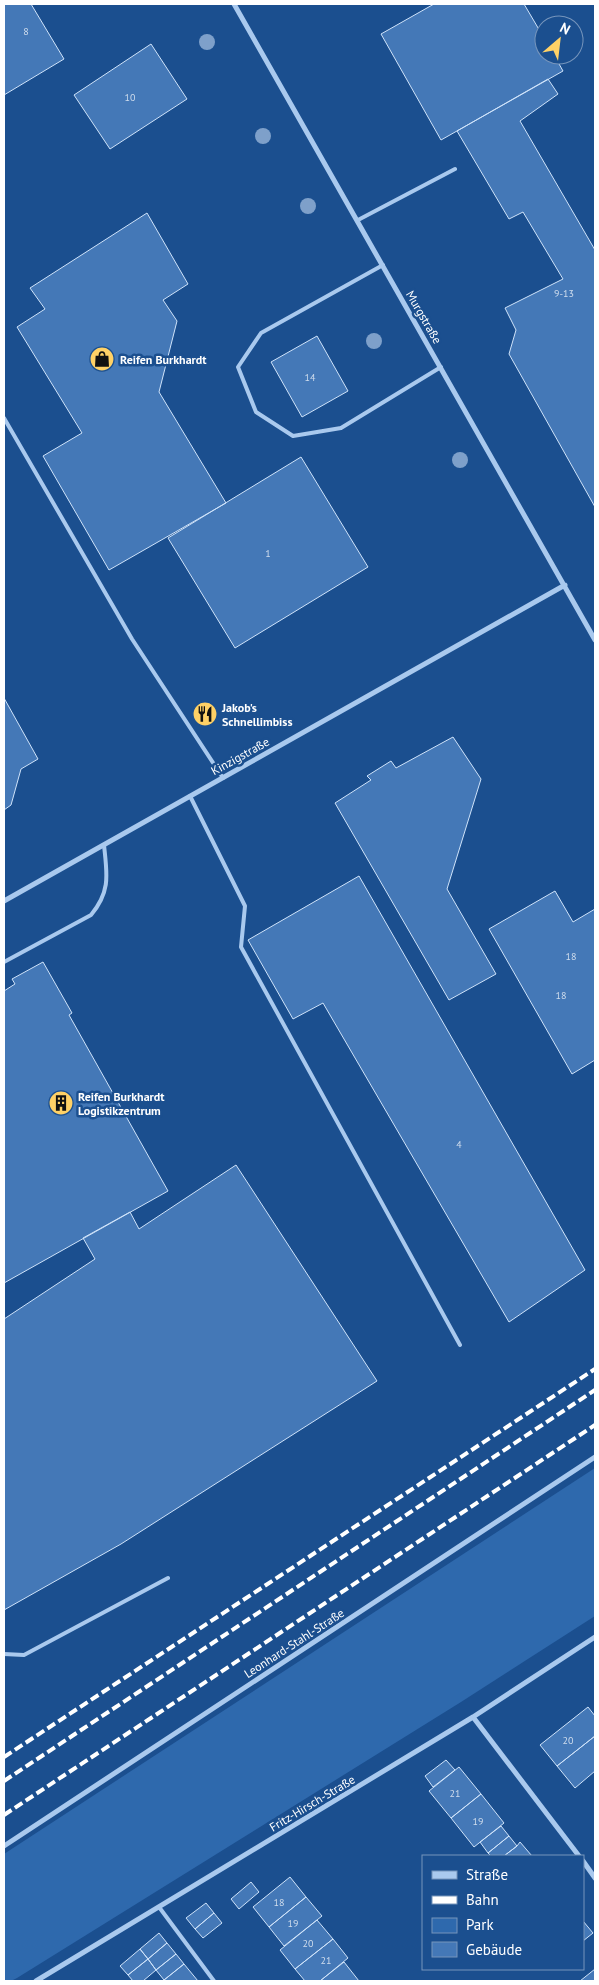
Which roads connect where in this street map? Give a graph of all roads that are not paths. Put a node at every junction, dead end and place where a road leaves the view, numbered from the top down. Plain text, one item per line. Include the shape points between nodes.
1 (234, 4) edge
2 (455, 169) dead end
3 (358, 220) junction
4 (383, 265) junction
5 (441, 367) junction
6 (4, 418) edge
7 (565, 585) junction
8 (595, 640) edge
9 (223, 778) junction
10 (190, 796) junction
11 (104, 845) junction
12 (4, 901) edge
13 (4, 962) edge
14 (460, 1345) dead end
15 (595, 1457) edge
16 (168, 1578) dead end
17 (595, 1637) edge
18 (4, 1654) edge
19 (473, 1717) junction
20 (4, 1846) edge
21 (578, 1855) edge
22 (584, 1863) edge
23 (595, 1878) edge
24 (159, 1907) junction
25 (38, 1981) edge
26 (214, 1981) edge

1 - 3 street, Murgstraße
2 - 3 lane
3 - 4 street, Murgstraße
4 - 5 street, Murgstraße
4 - 5 lane via 261,333 238,367 256,412 293,436 341,428
5 - 7 street, Murgstraße
6 - 9 lane via 132,639
7 - 8 street, Murgstraße
7 - 9 street, Kinzigstraße
9 - 10 street, Kinzigstraße
10 - 11 street, Kinzigstraße
10 - 14 lane via 245,906 241,947
11 - 12 street, Kinzigstraße
11 - 13 lane via 107,882 101,903 91,915
15 - 20 street, Leonhard-Stahl-Straße
16 - 18 lane via 24,1655
17 - 19 street, Fritz-Hirsch-Straße
19 - 21 street
19 - 24 street, Fritz-Hirsch-Straße
22 - 23 street
24 - 25 street, Fritz-Hirsch-Straße
24 - 26 lane

